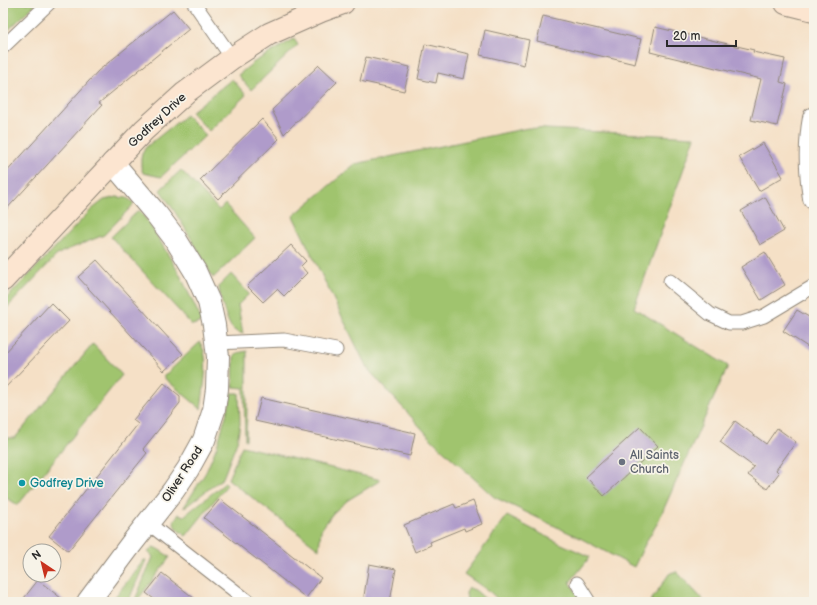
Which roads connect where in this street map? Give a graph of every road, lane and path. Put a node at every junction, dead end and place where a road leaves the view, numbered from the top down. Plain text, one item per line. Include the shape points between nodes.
1 (49, 3) edge
2 (194, 3) edge
3 (343, 3) edge
4 (786, 3) edge
5 (814, 10) edge
6 (3, 47) edge
7 (232, 58) junction
8 (814, 118) edge
9 (113, 163) junction
10 (814, 198) edge
11 (3, 280) edge
12 (670, 281) dead end
13 (814, 286) edge
14 (216, 343) junction
15 (336, 350) dead end
16 (148, 524) junction
17 (577, 582) dead end
18 (88, 602) edge
19 (250, 602) edge
20 (589, 602) edge

1 - 6 lane
2 - 7 lane
3 - 7 street, Godfrey Drive via 269,34
4 - 5 street
7 - 9 street, Godfrey Drive via 185,93 144,130
8 - 10 street via 810,151
9 - 11 street, Godfrey Drive
9 - 14 street, Oliver Road via 176,240 195,271 209,302
12 - 13 lane via 710,314 729,323 742,323 764,316
14 - 15 lane via 284,340
14 - 16 street, Oliver Road via 217,389 214,410 204,440 188,469
16 - 18 street, Oliver Road
16 - 19 lane
17 - 20 lane

